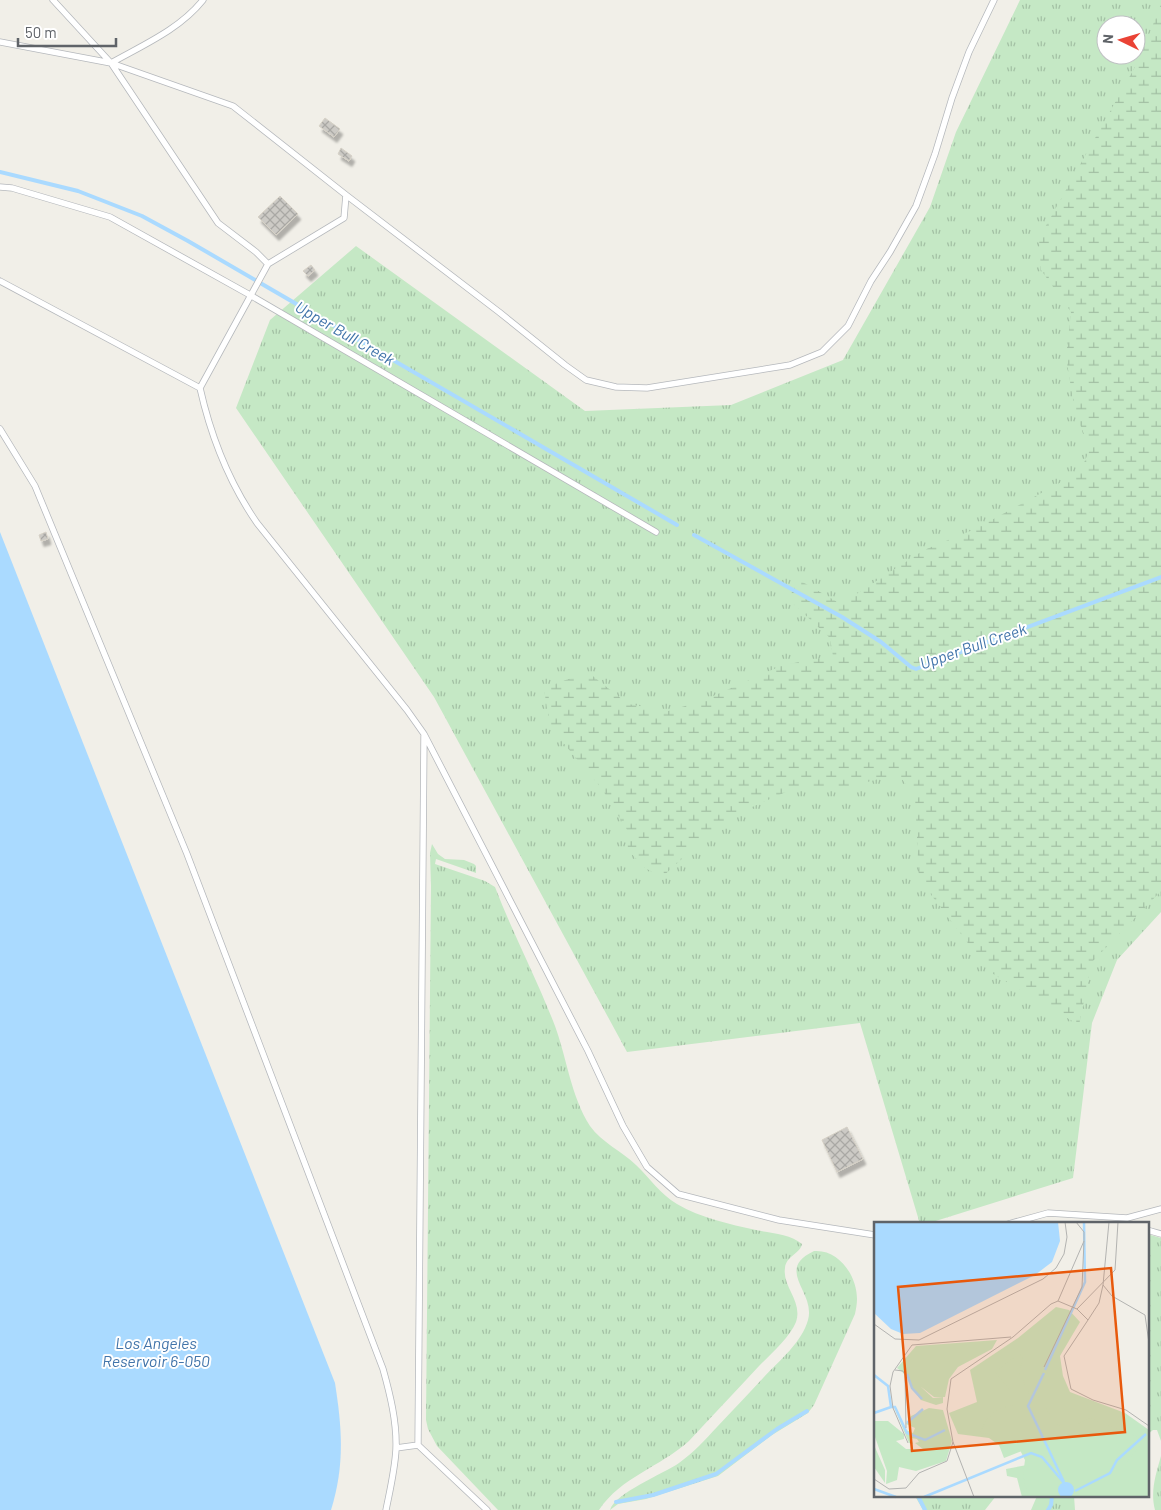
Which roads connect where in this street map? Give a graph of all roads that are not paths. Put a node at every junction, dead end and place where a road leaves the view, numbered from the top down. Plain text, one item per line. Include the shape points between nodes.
1 (53, 0) edge
2 (203, 0) edge
3 (994, 0) edge
4 (0, 42) edge
5 (111, 63) junction
6 (0, 187) edge
7 (346, 195) junction
8 (268, 264) junction
9 (0, 281) edge
10 (252, 292) junction
11 (200, 388) junction
12 (0, 428) edge
13 (656, 532) dead end
14 (424, 734) junction
15 (1161, 1208) edge
16 (1129, 1221) edge
17 (1015, 1222) edge
18 (1148, 1230) edge
19 (1161, 1234) edge
20 (874, 1235) edge
21 (418, 1445) junction
22 (396, 1448) junction
23 (386, 1510) edge
24 (487, 1510) edge

1 - 5 lane
2 - 5 lane via 162,35
3 - 7 lane via 955,89 936,154 916,206 848,326 822,352 790,364 647,388 616,387 586,380
4 - 5 lane
5 - 7 lane via 233,106
5 - 8 lane via 218,222
6 - 10 lane via 110,217
7 - 8 lane via 344,218
8 - 10 lane
9 - 11 lane
10 - 11 lane
10 - 13 lane
11 - 14 lane via 215,444 241,501
12 - 22 lane via 35,486 187,854 383,1368 393,1412
14 - 20 lane via 588,1051 623,1126 648,1167 678,1194 779,1220
14 - 21 lane
15 - 16 lane
16 - 17 lane via 1048,1213
18 - 19 lane
21 - 22 lane
21 - 24 lane
22 - 23 lane

